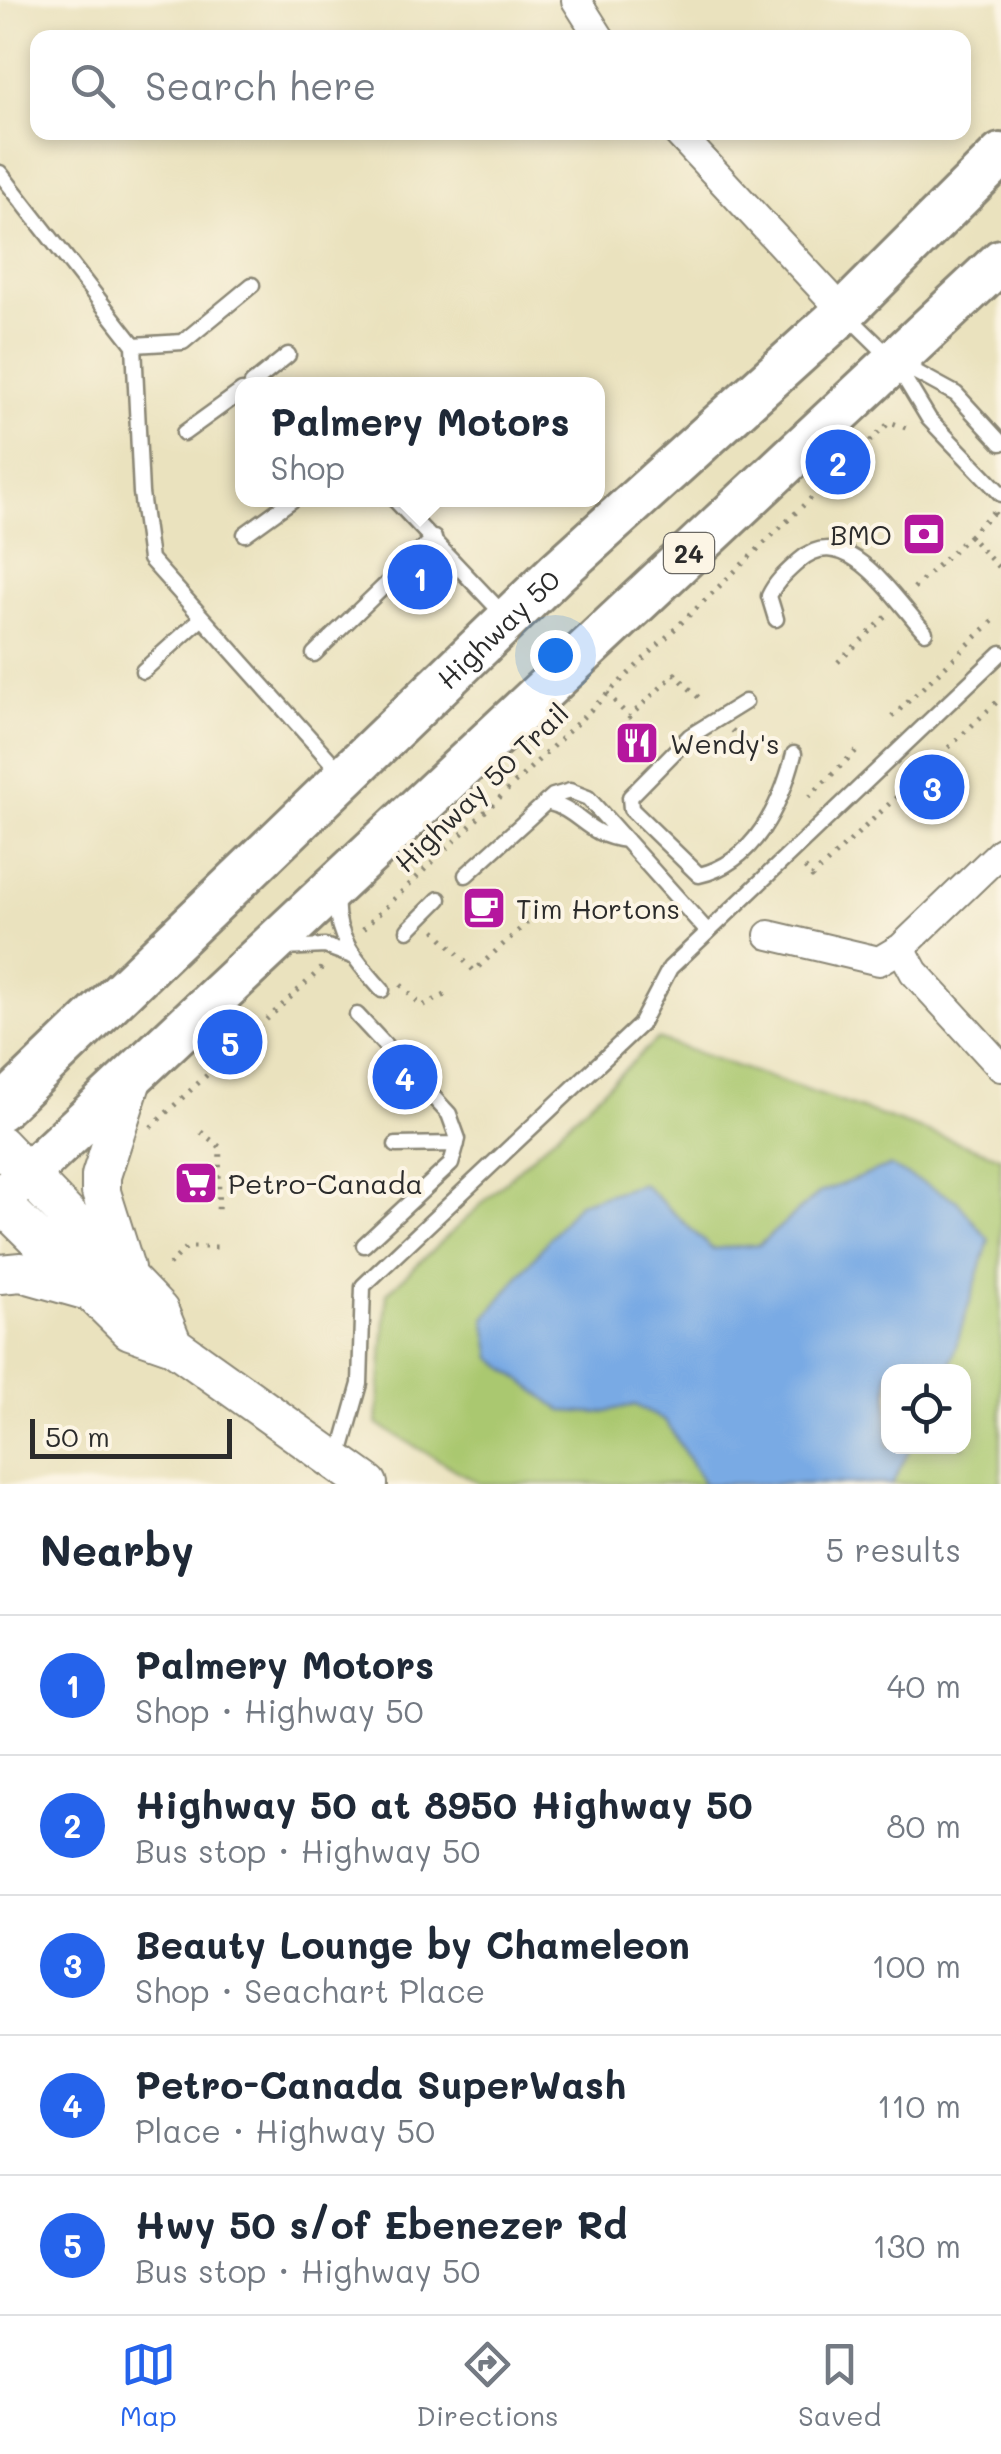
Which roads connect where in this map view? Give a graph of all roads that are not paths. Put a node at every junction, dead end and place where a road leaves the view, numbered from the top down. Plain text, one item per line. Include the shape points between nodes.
1 (576, 0) edge
2 (595, 30) edge
3 (683, 140) edge
4 (1001, 155) edge
5 (0, 173) edge
6 (1001, 261) edge
7 (252, 285) dead end
8 (844, 312) junction
9 (134, 345) junction
10 (288, 354) dead end
11 (894, 361) junction
12 (260, 377) edge
13 (235, 396) edge
14 (184, 432) dead end
15 (1001, 443) edge
16 (1001, 494) edge
17 (282, 507) edge
18 (402, 507) edge
19 (245, 534) dead end
20 (434, 538) junction
21 (202, 618) junction
22 (508, 619) junction
23 (776, 619) dead end
24 (925, 632) dead end
25 (1001, 652) edge
26 (314, 654) dead end
27 (143, 671) dead end
28 (745, 702) dead end
29 (794, 754) dead end
30 (344, 777) junction
31 (546, 802) junction
32 (626, 840) junction
33 (1001, 852) edge
34 (466, 875) dead end
35 (338, 880) junction
36 (439, 900) dead end
37 (408, 930) dead end
38 (707, 931) junction
39 (769, 935) dead end
40 (901, 948) junction
41 (346, 951) junction
42 (258, 956) junction
43 (382, 990) dead end
44 (357, 1015) dead end
45 (1001, 1067) edge
46 (134, 1074) junction
47 (0, 1109) edge
48 (457, 1144) junction
49 (396, 1145) dead end
50 (7, 1180) edge
51 (364, 1244) dead end
52 (0, 1274) edge
53 (129, 1280) junction
54 (92, 1292) junction
55 (173, 1346) junction
56 (353, 1473) edge

1 - 2 street
3 - 8 street
4 - 8 main road, Highway 50
5 - 9 lane
6 - 11 main road, 24
7 - 9 lane via 183,342
8 - 11 lane
8 - 22 main road, Highway 50
9 - 21 lane via 150,559
10 - 12 lane
11 - 15 lane via 956,394
11 - 16 lane via 929,419
11 - 35 main road, 24
13 - 14 lane
17 - 19 lane
18 - 20 lane
20 - 22 lane
20 - 26 lane
21 - 27 lane
21 - 30 lane
22 - 30 main road, Highway 50
23 - 24 lane via 769,596 775,582 811,550 827,546 859,561
25 - 38 lane
28 - 29 lane via 690,736 630,797 632,810 699,876 720,871 754,843 787,782
30 - 47 main road, Highway 50
31 - 32 lane via 594,833
31 - 32 lane via 561,792 580,793
31 - 34 lane
32 - 38 lane
33 - 40 street
35 - 41 lane
35 - 42 main road, 24
36 - 37 lane
38 - 56 lane via 670,968 640,1026 363,1286
39 - 40 street via 879,961
40 - 45 street via 914,972
41 - 42 lane via 302,946
41 - 43 lane
42 - 46 main road, 24
44 - 48 lane via 449,1114
46 - 50 main road, 24
46 - 53 main road via 101,1176
48 - 49 lane
48 - 51 lane via 451,1164
50 - 53 main road
50 - 54 main road
52 - 54 main road via 21,1272
53 - 55 main road via 159,1311
54 - 55 main road via 130,1330
55 - 56 main road

